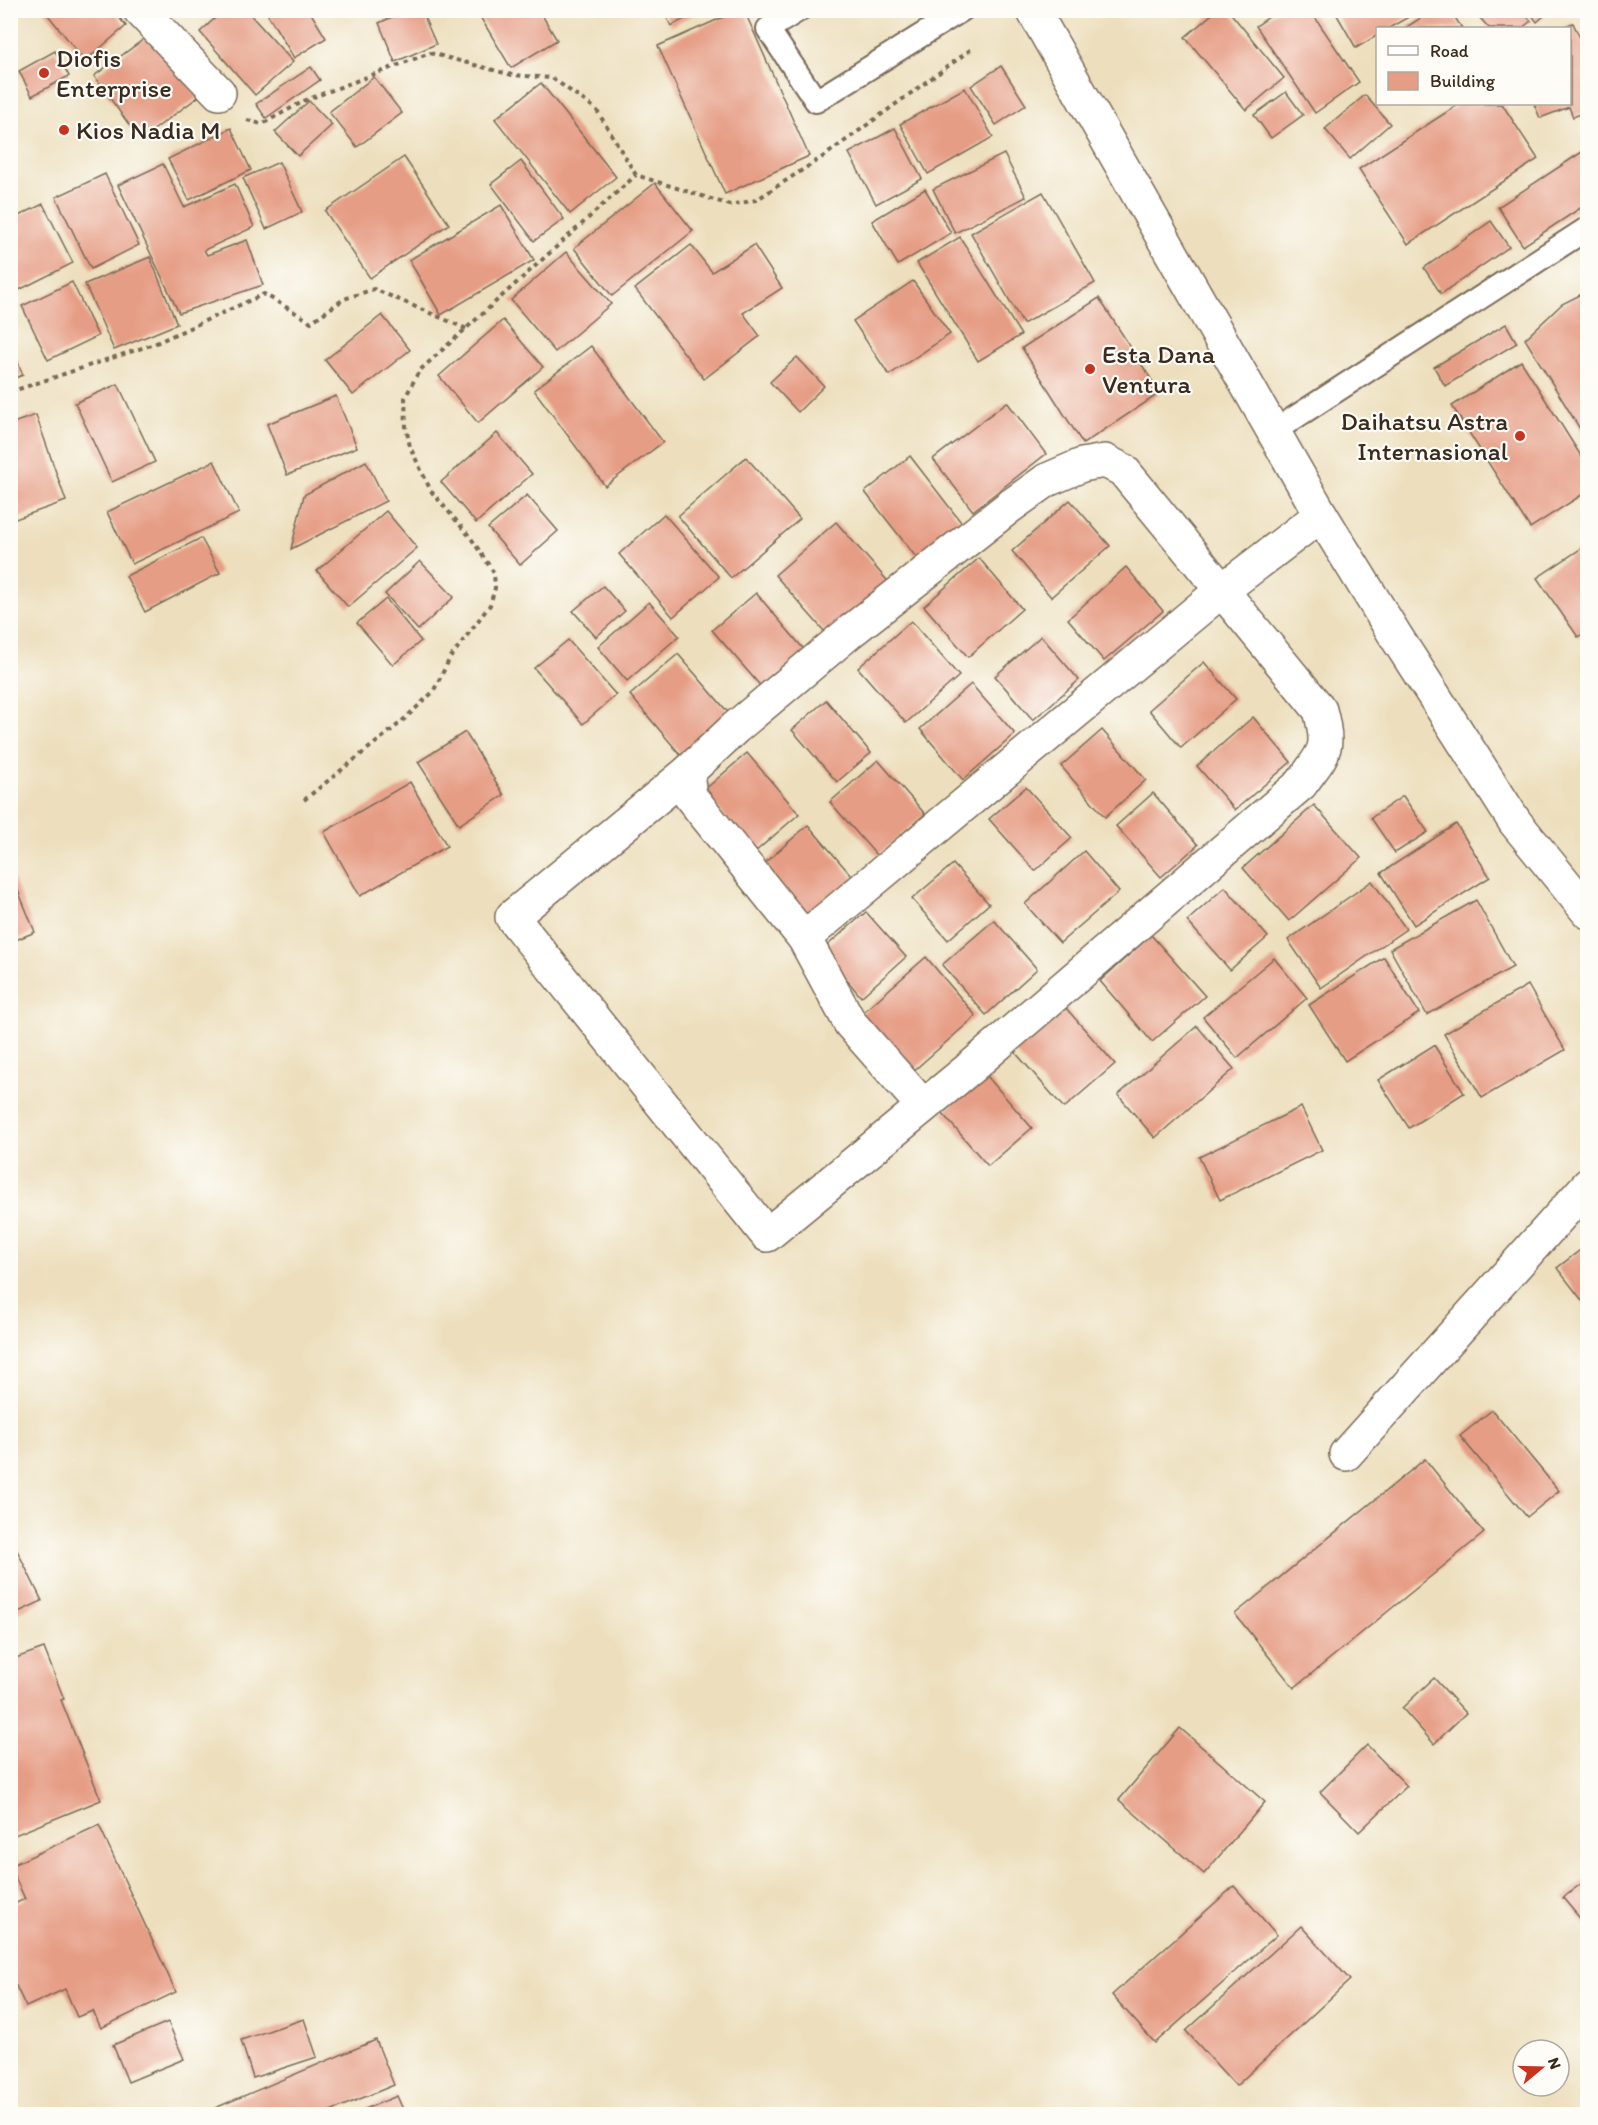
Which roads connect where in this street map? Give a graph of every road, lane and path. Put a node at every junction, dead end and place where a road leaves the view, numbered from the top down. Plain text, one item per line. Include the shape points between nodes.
1 (140, 10) edge
2 (799, 10) edge
3 (962, 10) edge
4 (1033, 10) edge
5 (977, 45) dead end
6 (219, 93) joint
7 (636, 175) junction
8 (1587, 228) edge
9 (467, 329) junction
10 (10, 392) edge
11 (1274, 431) junction
12 (1321, 515) junction
13 (1221, 591) junction
14 (687, 773) junction
15 (304, 800) dead end
16 (1587, 912) edge
17 (804, 938) junction
18 (923, 1106) junction
19 (1587, 1185) edge
20 (1346, 1454) dead end

1 - 6 main road
2 - 3 lane via 768,29 816,101
4 - 11 main road
5 - 7 path via 827,154 756,200 730,205
6 - 7 path via 240,118 261,124 306,100 430,53 512,75 552,78 596,109
7 - 9 path
8 - 11 lane
9 - 10 path via 374,289 344,299 310,322 264,294 154,345
9 - 15 path via 419,371 405,398 406,427 410,447 431,491 471,538 494,573 490,605 450,658 433,692
11 - 12 main road
12 - 13 main road
12 - 16 main road via 1515,822
13 - 14 main road via 1123,470 1105,461 1082,465 1047,480 1009,507 851,631
13 - 17 main road
13 - 18 main road via 1320,710 1326,733 1324,753 1301,784
14 - 17 main road via 690,796
14 - 18 main road via 512,917 767,1235
17 - 18 main road via 850,1023
19 - 20 main road

